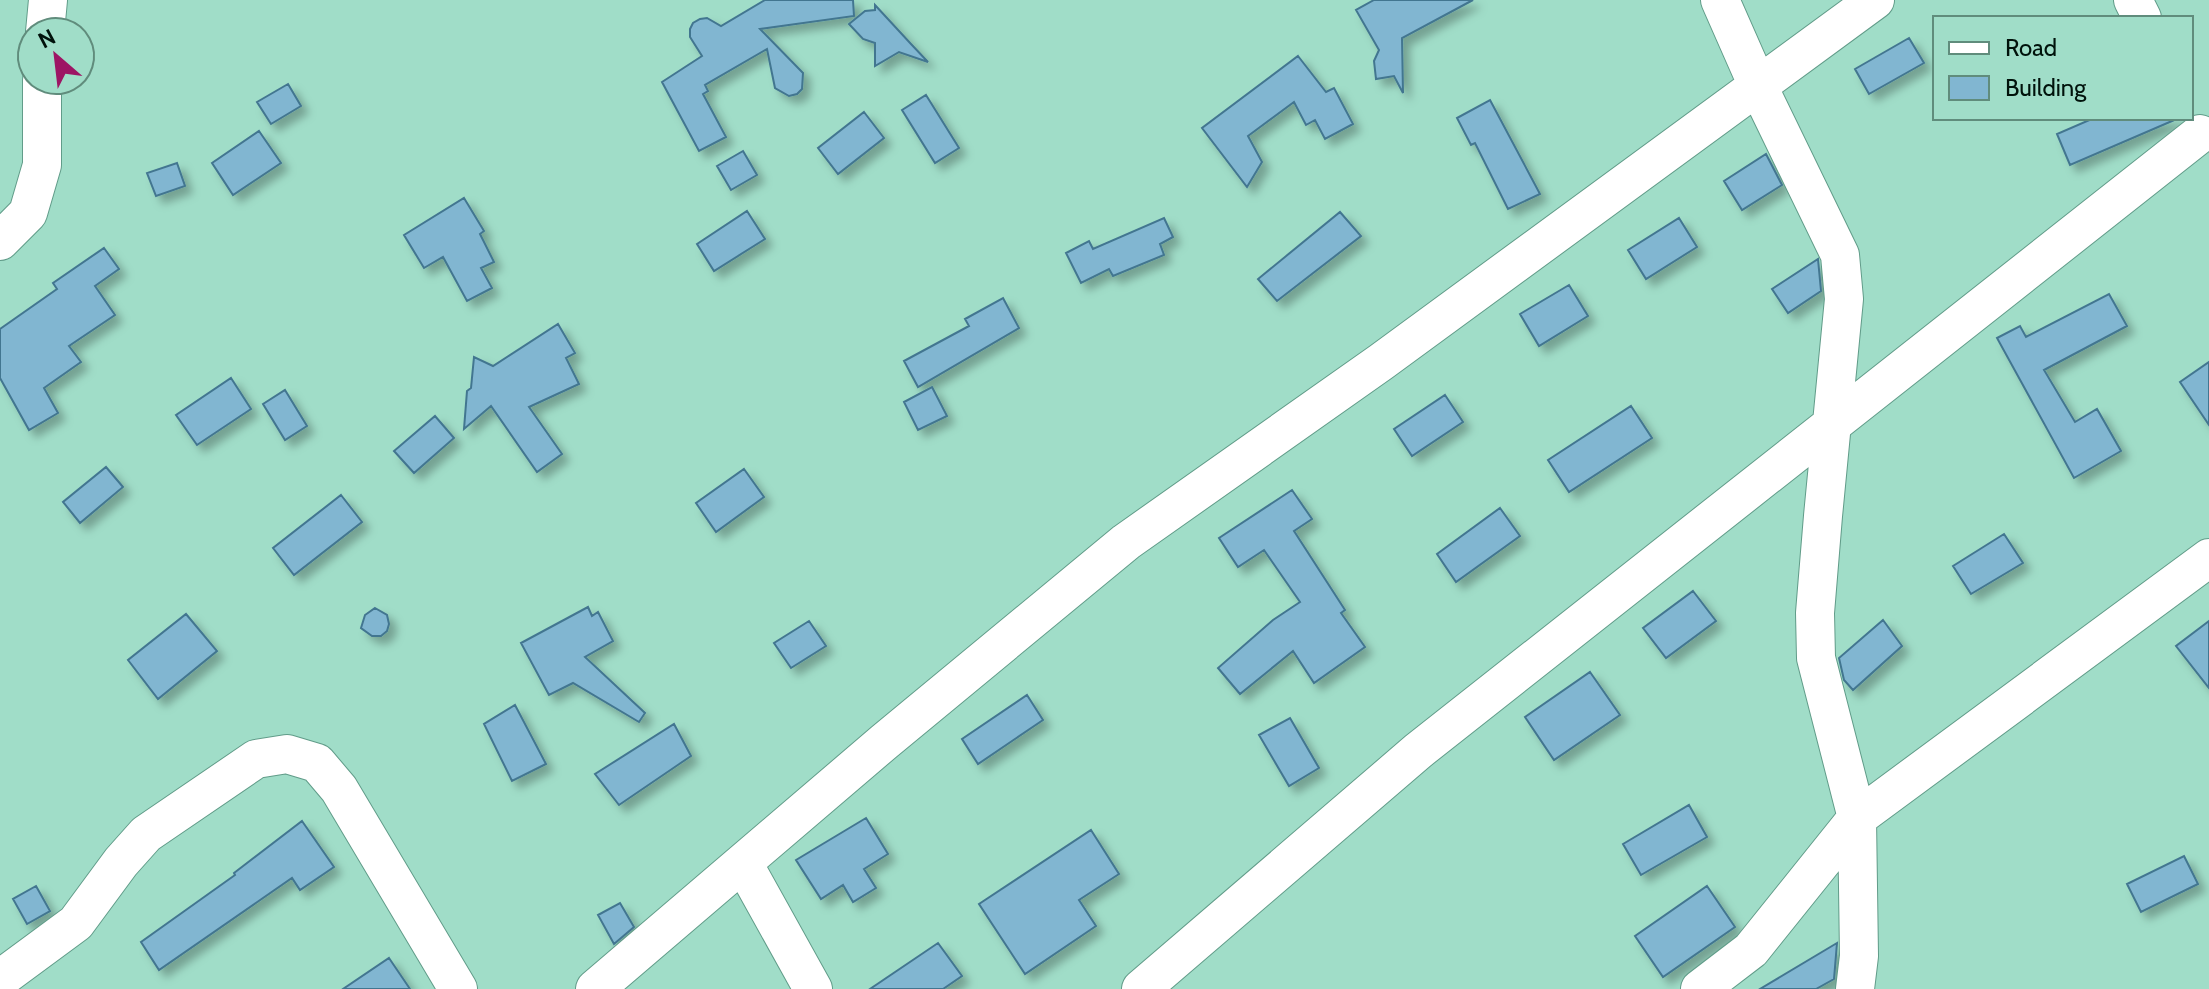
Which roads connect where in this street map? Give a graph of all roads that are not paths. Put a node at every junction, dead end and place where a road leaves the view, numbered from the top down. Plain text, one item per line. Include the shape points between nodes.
1 (1720, 0) edge
2 (1875, 0) edge
3 (1757, 84) junction
4 (42, 96) edge
5 (2200, 133) edge
6 (0, 241) edge
7 (1830, 425) junction
8 (2209, 558) edge
9 (1857, 818) junction
10 (743, 863) junction
11 (0, 979) edge
12 (458, 989) edge
13 (595, 989) edge
14 (813, 989) edge
15 (1141, 989) edge
16 (1700, 989) edge
17 (1855, 989) edge

1 - 3 street
2 - 3 street
3 - 7 street via 1840,255 1844,299
3 - 10 street via 1381,362 1126,542
4 - 6 street via 42,165 28,213
5 - 7 street
7 - 9 street via 1816,658
7 - 15 street via 1418,751
8 - 9 street
9 - 16 street via 1751,950
9 - 17 street
10 - 13 street
10 - 14 street
11 - 12 street via 76,923 146,834 256,759 287,754 317,763 339,789

